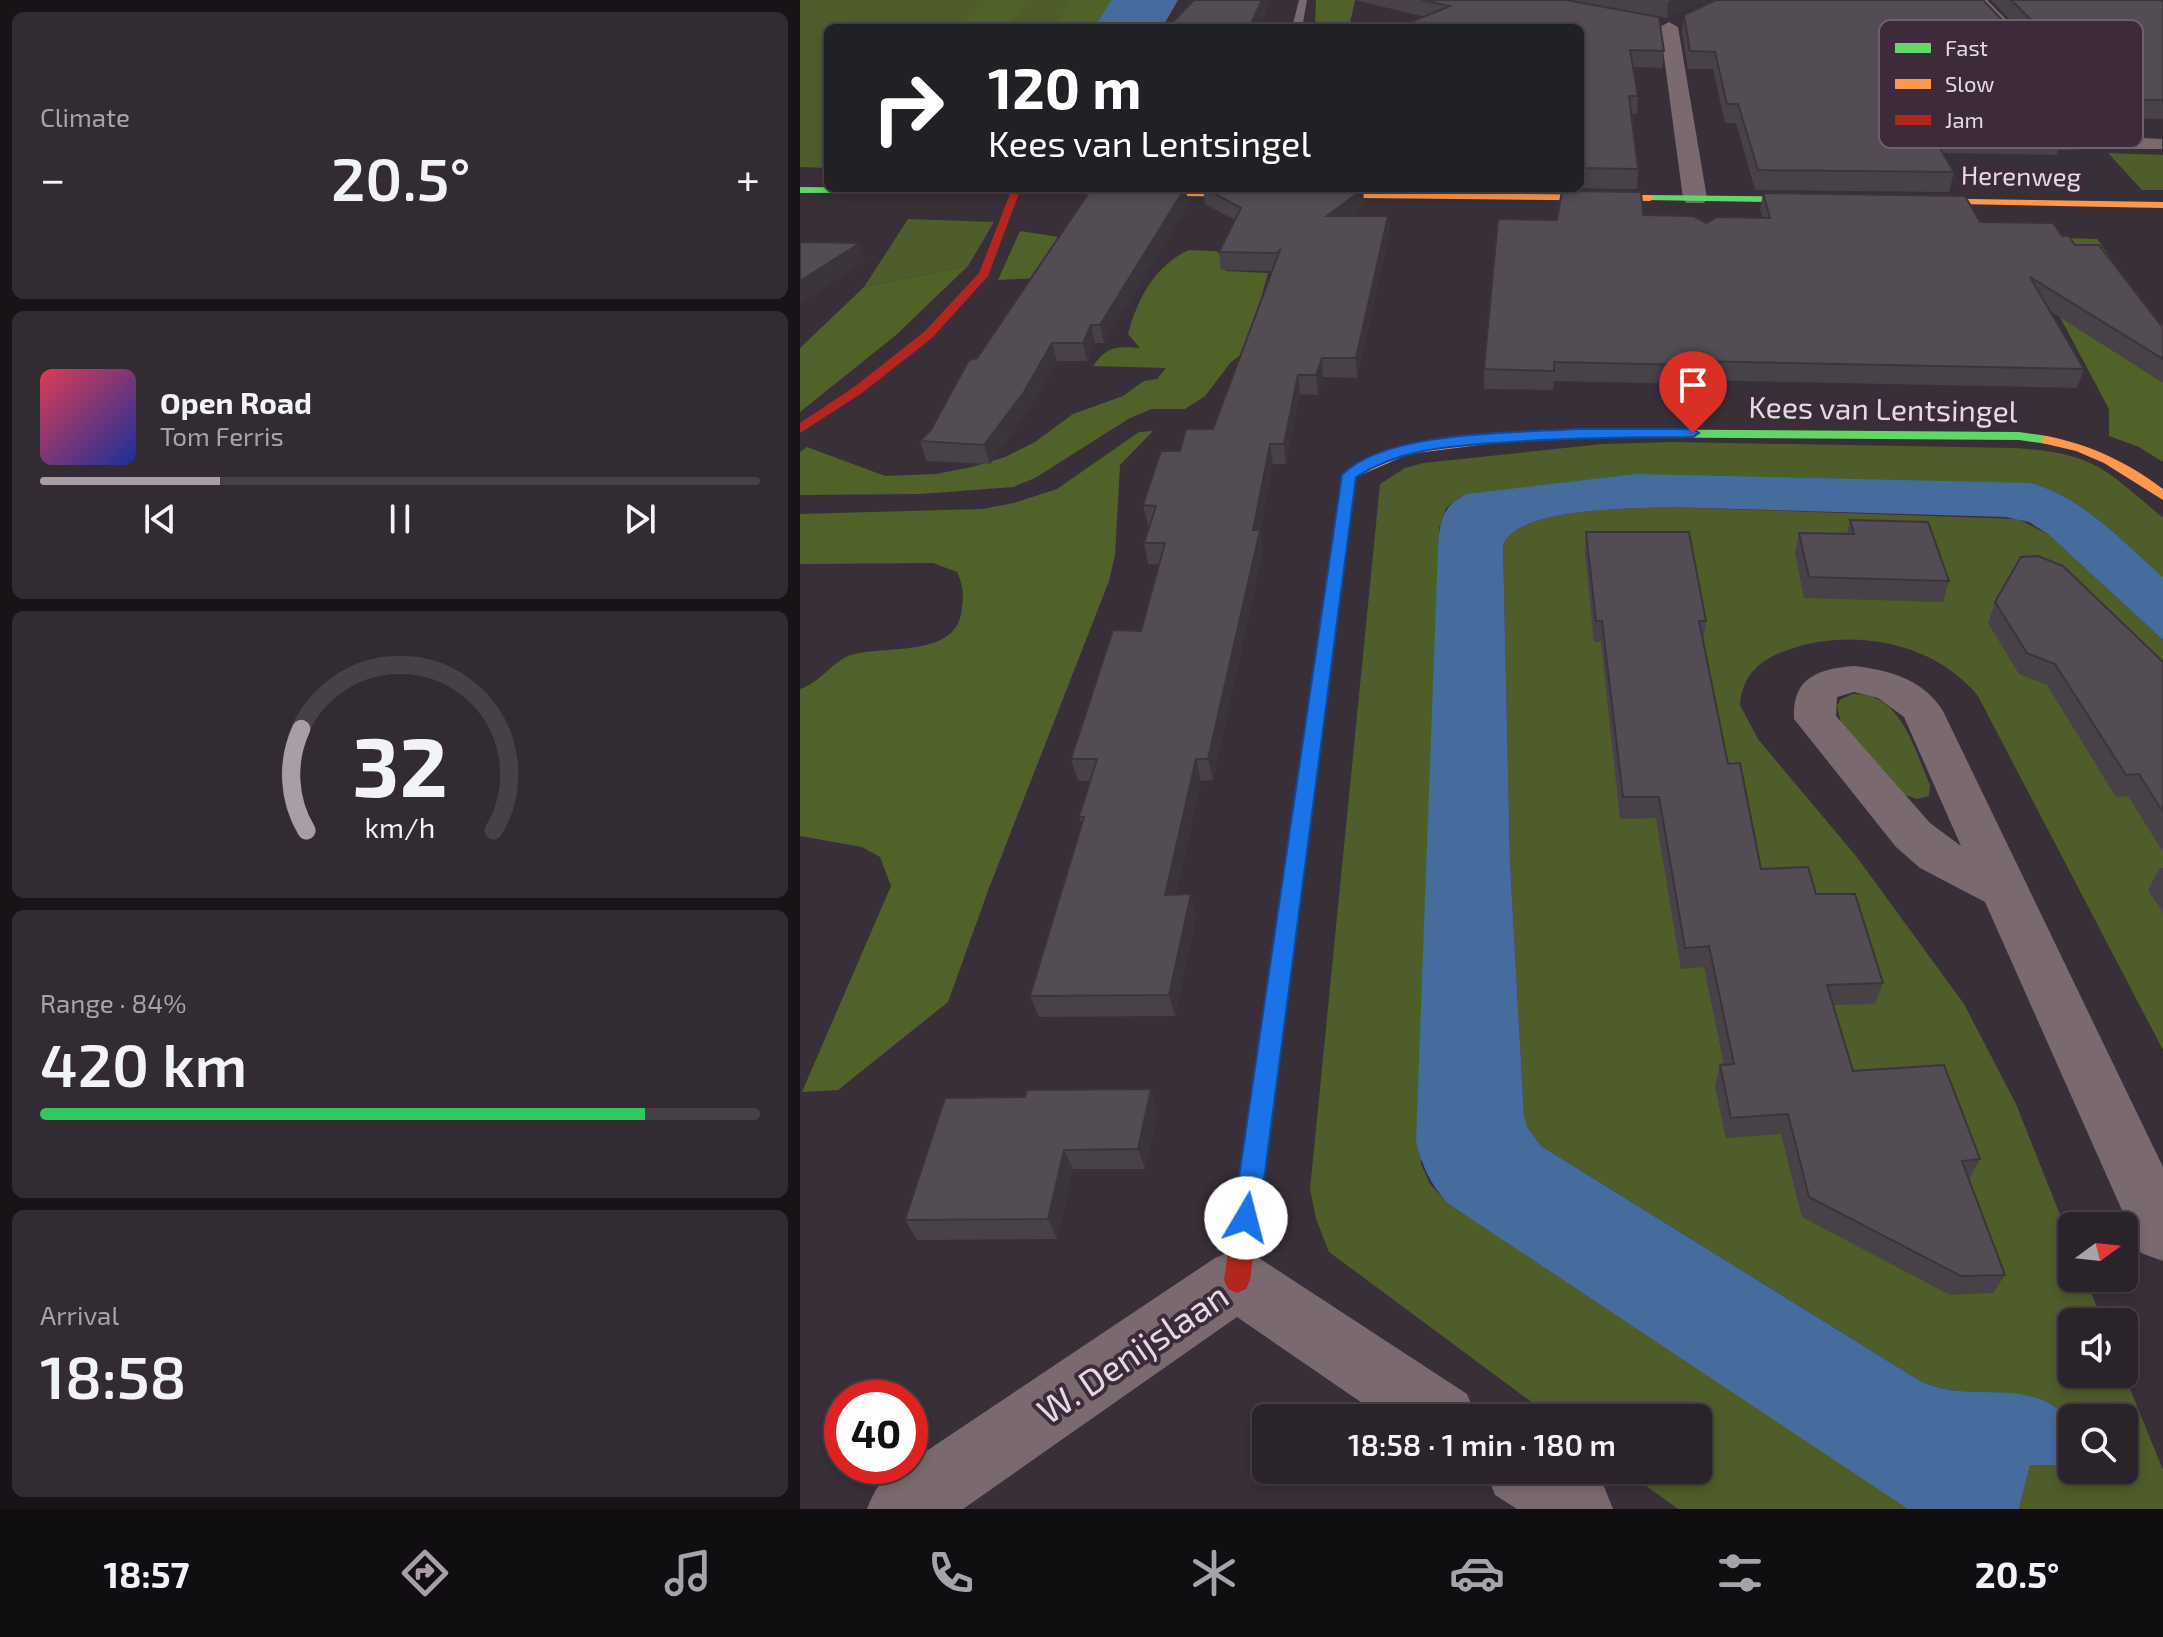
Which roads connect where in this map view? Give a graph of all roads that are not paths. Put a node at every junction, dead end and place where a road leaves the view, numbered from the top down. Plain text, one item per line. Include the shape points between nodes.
1 (1303, 0) edge
2 (1977, 0) edge
3 (1996, 20) edge
4 (1298, 24) edge
5 (1668, 24) dead end
6 (2143, 144) edge
7 (2154, 144) dead end
8 (800, 190) edge
9 (824, 190) edge
10 (1016, 192) edge
11 (1064, 192) edge
12 (1695, 198) junction
13 (1834, 200) edge
14 (1895, 201) edge
15 (2163, 205) edge
16 (800, 429) edge
17 (2163, 496) edge
18 (2006, 890) junction
19 (2163, 1232) edge
20 (1237, 1280) junction
21 (1422, 1404) edge
22 (1541, 1484) edge
23 (902, 1509) edge
24 (1578, 1509) edge

1 - 4 lane
2 - 3 street
5 - 12 street
6 - 7 street
8 - 9 main road
10 - 16 main road via 984,274 928,335
11 - 12 main road
12 - 13 main road
14 - 15 main road, Herenweg
17 - 20 main road, Kees van Lentsingel via 2124,465 2075,445 2019,436 1578,433 1429,444 1373,460 1349,475
18 - 18 street via 1917,703 1883,682 1848,679 1824,686 1815,695 1815,719 1903,824 1937,855
18 - 19 street
20 - 21 street, W. Denijslaan
20 - 23 street, W. Denijslaan
22 - 24 street

